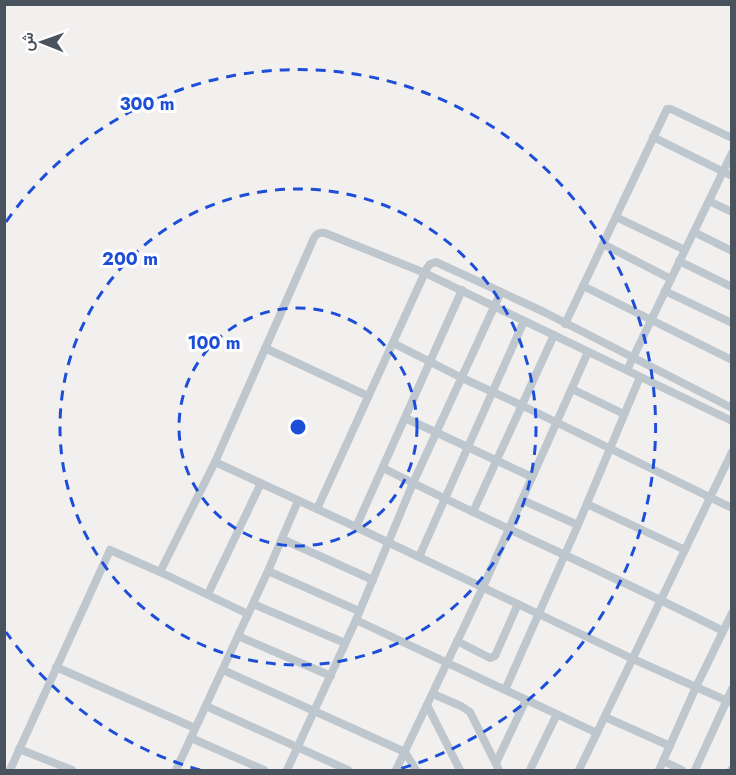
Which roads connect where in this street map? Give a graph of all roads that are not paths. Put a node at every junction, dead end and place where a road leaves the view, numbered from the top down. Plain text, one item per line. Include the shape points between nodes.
1 (653, 137) junction
2 (732, 138) edge
3 (732, 153) edge
4 (727, 174) edge
5 (708, 201) junction
6 (732, 212) edge
7 (616, 217) junction
8 (694, 232) junction
9 (603, 244) junction
10 (685, 250) junction
11 (732, 251) edge
12 (680, 261) junction
13 (425, 273) junction
14 (671, 279) junction
15 (583, 286) junction
16 (732, 287) edge
17 (462, 290) junction
18 (665, 291) junction
19 (501, 292) junction
20 (494, 306) junction
21 (651, 320) junction
22 (524, 321) junction
23 (732, 323) edge
24 (566, 324) junction
25 (554, 335) junction
26 (393, 343) junction
27 (265, 348) junction
28 (588, 352) junction
29 (633, 357) junction
30 (732, 360) edge
31 (430, 362) junction
32 (627, 370) junction
33 (460, 377) junction
34 (640, 377) junction
35 (572, 389) junction
36 (492, 392) junction
37 (368, 396) junction
38 (521, 405) junction
39 (732, 408) edge
40 (624, 414) junction
41 (405, 418) junction
42 (732, 421) edge
43 (556, 422) junction
44 (436, 432) junction
45 (467, 447) junction
46 (610, 449) junction
47 (732, 452) edge
48 (496, 461) junction
49 (215, 462) junction
50 (383, 468) junction
51 (532, 477) junction
52 (261, 483) junction
53 (413, 483) junction
54 (444, 498) junction
55 (710, 498) junction
56 (522, 500) junction
57 (298, 501) junction
58 (587, 504) junction
59 (732, 507) edge
60 (317, 509) junction
61 (473, 512) junction
62 (578, 525) junction
63 (356, 527) junction
64 (508, 529) junction
65 (282, 539) junction
66 (389, 543) junction
67 (685, 550) junction
68 (565, 554) junction
69 (419, 557) junction
70 (268, 571) junction
71 (160, 572) junction
72 (373, 580) junction
73 (483, 587) junction
74 (208, 594) junction
75 (661, 600) junction
76 (253, 604) junction
77 (518, 604) junction
78 (538, 613) junction
79 (248, 614) junction
80 (358, 615) junction
81 (731, 617) edge
82 (723, 631) junction
83 (238, 636) junction
84 (457, 641) junction
85 (345, 643) junction
86 (633, 659) junction
87 (447, 662) junction
88 (56, 667) junction
89 (223, 670) junction
90 (331, 676) junction
91 (696, 687) junction
92 (732, 689) edge
93 (505, 690) junction
94 (433, 694) junction
95 (526, 700) junction
96 (729, 702) edge
97 (427, 705) junction
98 (206, 706) junction
99 (315, 710) junction
100 (557, 714) junction
101 (605, 717) junction
102 (195, 728) junction
103 (597, 733) junction
104 (191, 738) junction
105 (670, 747) junction
106 (298, 748) junction
107 (19, 749) junction
108 (405, 752) junction
109 (663, 761) junction
110 (498, 767) edge
111 (10, 771) edge
112 (72, 771) edge
113 (176, 771) edge
114 (264, 771) edge
115 (287, 771) edge
116 (348, 771) edge
117 (396, 771) edge
118 (416, 771) edge
119 (460, 771) edge
120 (530, 771) edge
121 (579, 771) edge
122 (659, 771) edge
123 (682, 771) edge
124 (695, 771) edge

1 - 2 street via 669,108
1 - 4 street
1 - 7 street
3 - 4 street
4 - 5 street
5 - 6 street
5 - 8 street
7 - 9 street
7 - 10 street
8 - 10 street
8 - 11 street
9 - 14 street
9 - 15 street
10 - 12 street
12 - 14 street
12 - 16 street
13 - 17 street
13 - 19 street via 430,264 441,263
13 - 26 street
13 - 27 street via 325,233 317,234
14 - 18 street
15 - 21 street
15 - 24 street
17 - 20 street
17 - 31 street
18 - 21 street
18 - 23 street
19 - 20 street
19 - 24 street
20 - 22 street
20 - 33 street
21 - 29 street
21 - 30 street
22 - 25 street
22 - 36 street
24 - 29 street
25 - 28 street
25 - 38 street
26 - 31 street
26 - 37 street
27 - 37 street
27 - 49 street
28 - 32 street
28 - 35 street
29 - 32 street
29 - 39 street
31 - 33 street
31 - 41 street
32 - 34 street
33 - 36 street
33 - 44 street
34 - 40 street
34 - 42 street
35 - 40 street
35 - 43 street
36 - 38 street
36 - 45 street
37 - 60 street
38 - 43 street
38 - 48 street
40 - 46 street
41 - 44 street
41 - 50 street
43 - 46 street
43 - 51 street
44 - 45 street
44 - 53 street
45 - 48 street
45 - 54 street
46 - 55 street
46 - 58 street
47 - 55 street
48 - 51 street
48 - 61 street
49 - 52 street
49 - 71 street
50 - 53 street
50 - 63 street
51 - 56 street
52 - 57 street
52 - 74 street
53 - 54 street
53 - 66 street
54 - 61 street
54 - 69 street
55 - 59 street
55 - 67 street
56 - 62 street
56 - 64 street
57 - 60 street
57 - 65 street
58 - 62 street
58 - 67 street
60 - 63 street
61 - 64 street
62 - 68 street
63 - 66 street
64 - 68 street
64 - 73 street
65 - 70 street
65 - 72 street
66 - 69 street
66 - 72 street
67 - 75 street
68 - 75 street
68 - 78 street
69 - 73 street
70 - 76 street
70 - 80 street
71 - 74 street
71 - 88 street via 110,550
72 - 80 street
73 - 77 street
73 - 84 street
74 - 79 street
75 - 82 street
75 - 86 street
76 - 79 street
76 - 85 street
77 - 78 street
77 - 84 street via 493,658
78 - 86 street
78 - 93 street
79 - 83 street
80 - 85 street
80 - 87 street
81 - 82 street
82 - 91 street
83 - 89 street
83 - 90 street
84 - 87 street
85 - 90 street
86 - 91 street
86 - 101 street
87 - 93 street
87 - 94 street
88 - 102 street
88 - 107 street
89 - 98 street
89 - 99 street
90 - 99 street
91 - 96 street
91 - 105 street
92 - 96 street
93 - 95 street
94 - 97 street
94 - 110 street via 470,712
95 - 100 street
95 - 110 street
96 - 124 street
97 - 108 street
97 - 119 street
98 - 102 street
98 - 106 street
99 - 106 street
99 - 108 street
100 - 103 street
100 - 120 street
101 - 103 street
101 - 105 street
102 - 104 street
103 - 121 street
104 - 113 street
104 - 114 street
105 - 109 street
106 - 115 street
106 - 116 street
107 - 111 street
107 - 112 street
108 - 117 street
108 - 118 street
109 - 122 street
109 - 123 street

